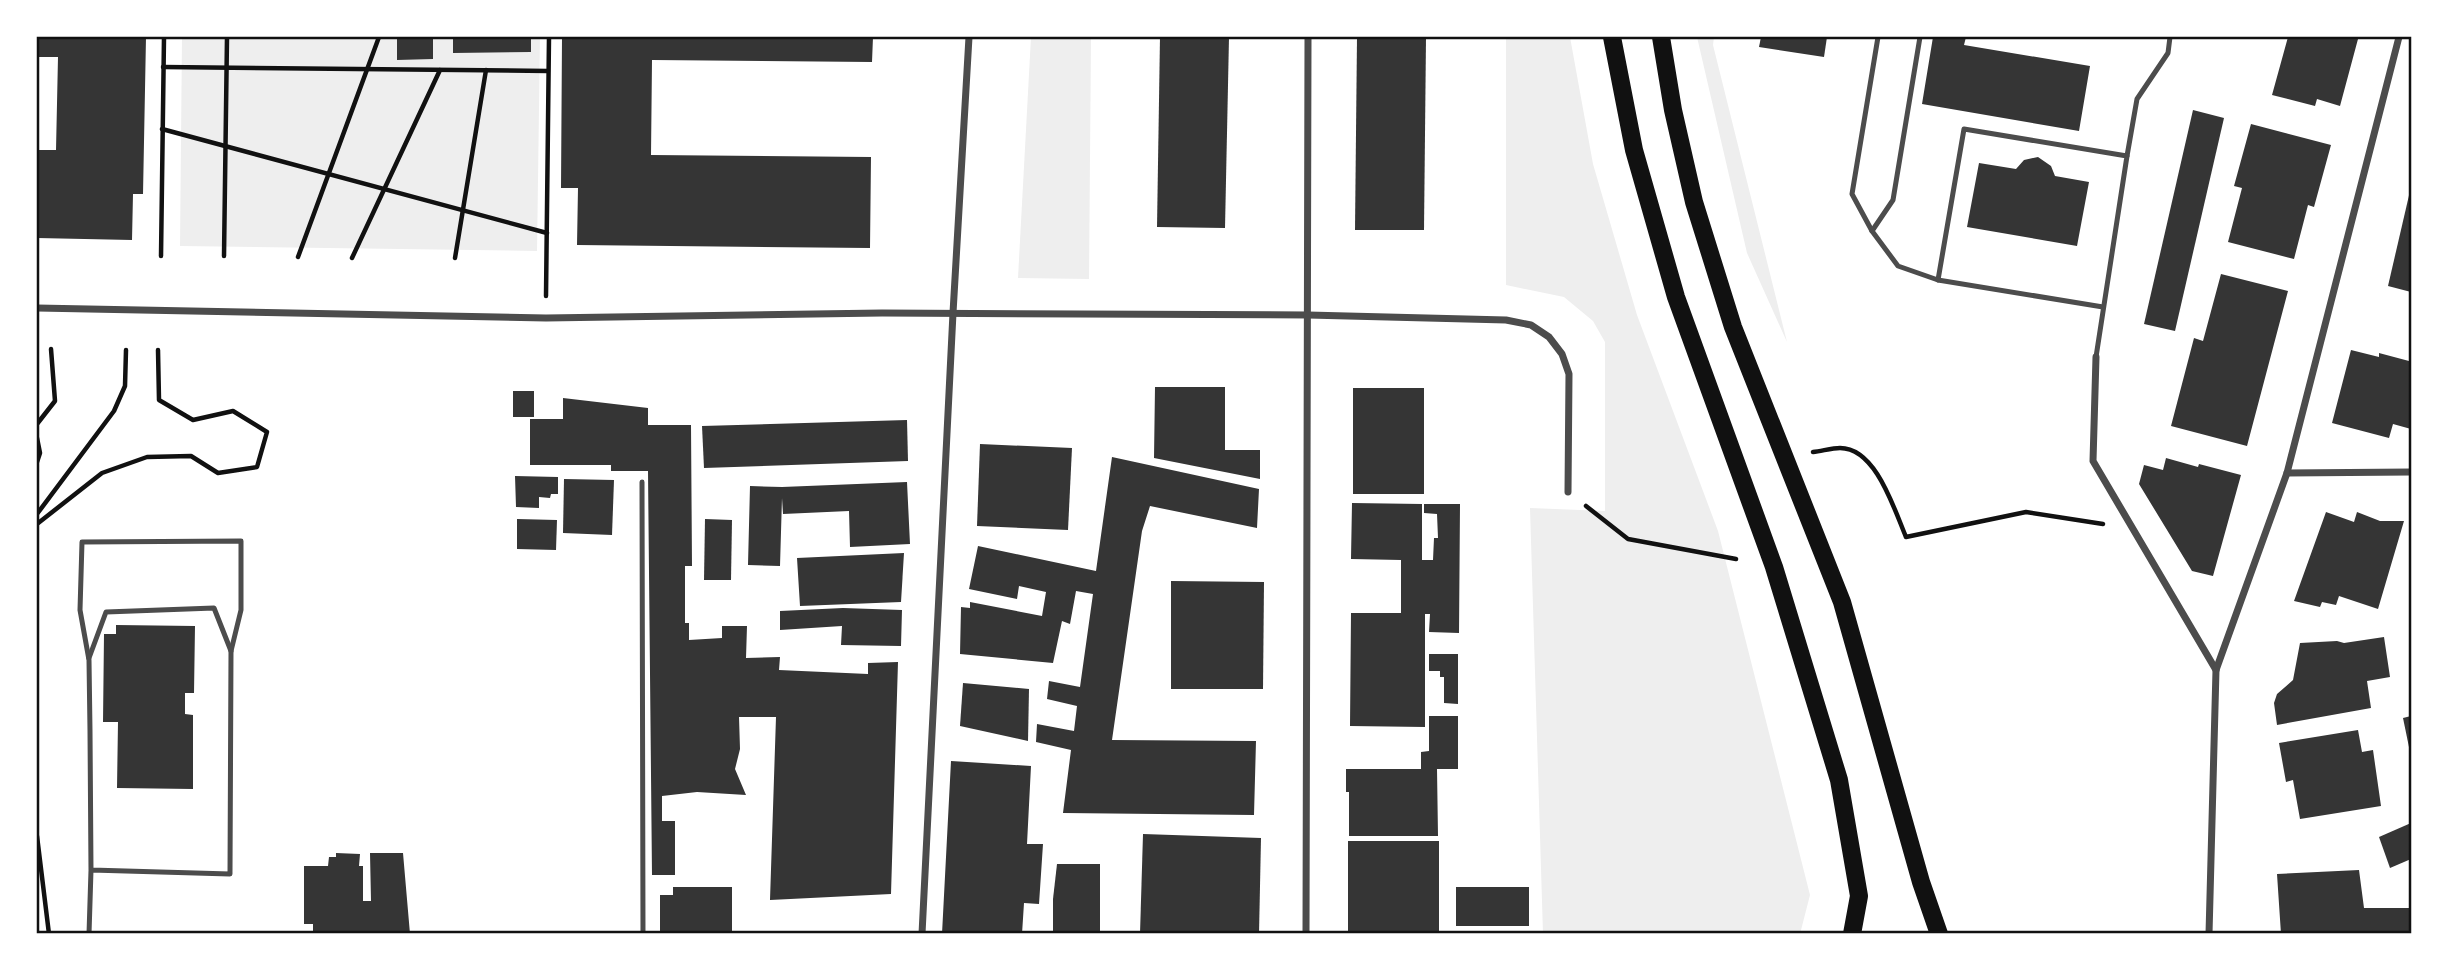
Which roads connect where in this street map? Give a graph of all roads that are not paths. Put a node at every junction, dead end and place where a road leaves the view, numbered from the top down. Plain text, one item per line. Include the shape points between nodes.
1 (969, 37) edge
2 (1308, 37) edge
3 (1612, 37) edge
4 (1661, 37) edge
5 (1878, 37) edge
6 (1920, 37) edge
7 (2171, 37) edge
8 (2399, 37) edge
9 (2127, 156) junction
10 (1872, 231) junction
11 (1938, 280) junction
12 (2103, 307) junction
13 (37, 308) edge
14 (953, 313) junction
15 (1308, 315) junction
16 (2096, 357) joint
17 (2411, 472) edge
18 (2287, 473) junction
19 (642, 482) dead end
20 (1568, 492) road end
21 (231, 650) junction
22 (89, 660) junction
23 (2216, 670) junction
24 (91, 870) junction
25 (89, 934) edge
26 (643, 934) edge
27 (922, 934) edge
28 (1306, 934) edge
29 (1852, 934) edge
30 (1939, 934) edge
31 (2209, 934) edge

1 - 14 street
2 - 15 street
3 - 29 main road via 1634,150 1676,297 1774,567 1839,780 1859,896
4 - 30 main road via 1694,202 1733,327 1842,602
5 - 10 lane via 1852,194
6 - 10 lane via 1893,200
7 - 9 lane via 2168,53 2137,99
8 - 18 street
9 - 11 lane via 1964,129
9 - 12 lane
10 - 11 lane via 1898,266
11 - 12 lane
12 - 16 lane
13 - 14 street via 546,318
14 - 15 street
14 - 27 street
15 - 20 street via 1506,320 1531,325 1549,337 1569,374
15 - 28 street
16 - 23 street via 2093,461
17 - 18 street
18 - 23 street
19 - 26 lane
21 - 22 lane via 214,608 106,612
21 - 22 lane via 241,610 241,541 82,542 80,610
21 - 24 lane via 230,874
22 - 24 lane
23 - 31 street
24 - 25 lane

